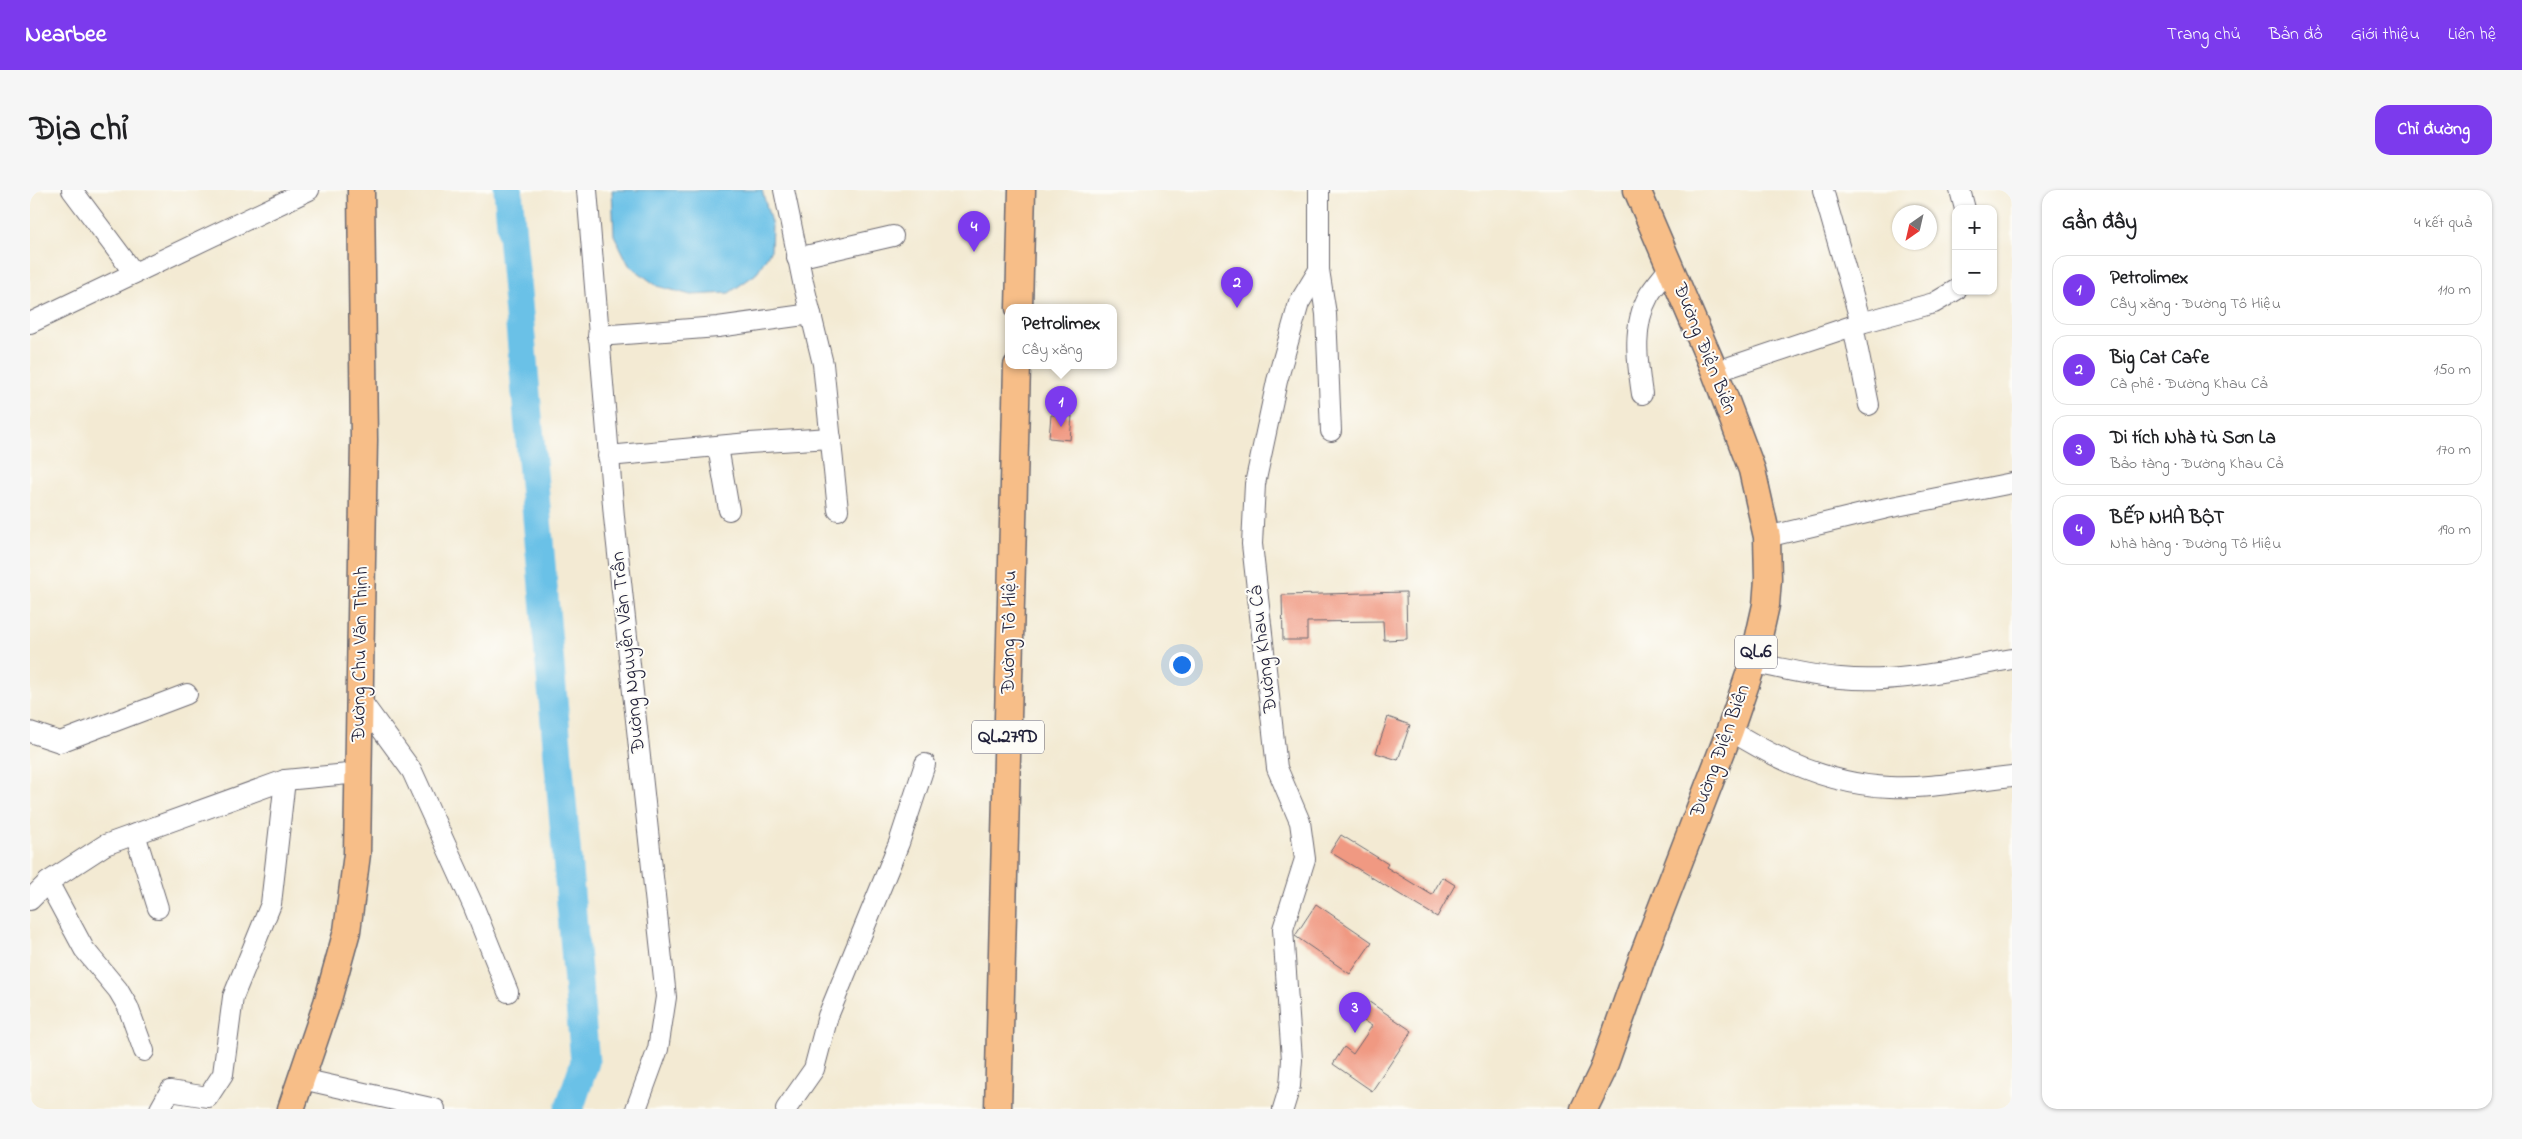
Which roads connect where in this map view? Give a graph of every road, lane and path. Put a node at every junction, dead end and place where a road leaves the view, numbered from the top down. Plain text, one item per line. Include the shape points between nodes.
1 (72, 190) edge
2 (309, 190) edge
3 (361, 190) edge
4 (587, 190) edge
5 (784, 190) edge
6 (1022, 190) edge
7 (1319, 190) edge
8 (1637, 190) edge
9 (1823, 190) edge
10 (1960, 190) edge
11 (1964, 205) edge
12 (893, 236) dead end
13 (797, 258) junction
14 (1670, 267) junction
15 (1319, 270) junction
16 (134, 273) junction
17 (1952, 292) edge
18 (1018, 304) edge
19 (811, 314) junction
20 (30, 323) edge
21 (1857, 325) junction
22 (598, 336) junction
23 (1017, 369) edge
24 (1715, 372) junction
25 (1642, 394) dead end
26 (1869, 405) dead end
27 (1331, 430) dead end
28 (831, 438) junction
29 (718, 447) junction
30 (608, 456) junction
31 (2012, 483) edge
32 (729, 510) dead end
33 (838, 510) dead end
34 (1767, 537) junction
35 (2012, 659) edge
36 (1753, 662) junction
37 (187, 694) dead end
38 (361, 701) junction
39 (1730, 730) junction
40 (30, 732) edge
41 (925, 764) dead end
42 (359, 773) junction
43 (2012, 776) edge
44 (286, 780) junction
45 (135, 834) junction
46 (48, 882) junction
47 (30, 900) edge
48 (158, 908) dead end
49 (508, 992) dead end
50 (144, 1051) dead end
51 (302, 1079) junction
52 (160, 1109) edge
53 (290, 1109) edge
54 (435, 1109) edge
55 (636, 1109) edge
56 (786, 1109) edge
57 (998, 1109) edge
58 (1283, 1109) edge
59 (1584, 1109) edge

1 - 16 street
2 - 16 street
3 - 38 main road, Đường Chu Văn Thịnh via 364,440
4 - 22 street, Đường Nguyễn Văn Trân
5 - 13 street
6 - 18 main road
7 - 15 street
8 - 14 main road, Đường Điện Biên / QL.6
9 - 21 street
10 - 11 street
12 - 13 street
13 - 19 street
14 - 24 main road, Đường Điện Biên / QL.6
14 - 25 street via 1649,295 1641,323 1636,353
15 - 27 street via 1326,314
15 - 58 street, Đường Khau Cả via 1299,304 1292,324 1267,424 1252,514 1277,768 1300,822 1305,858 1283,929 1292,1060 1290,1086
16 - 20 street
17 - 21 street via 1934,303
19 - 22 street via 718,327
19 - 28 street via 823,364
21 - 24 street
21 - 26 street
22 - 30 street, Đường Nguyễn Văn Trân
23 - 57 main road, Đường Tô Hiệu / QL.279D
24 - 34 main road, Đường Điện Biên / QL.6 via 1752,470
28 - 29 street
28 - 33 street
29 - 30 street
29 - 32 street
30 - 55 street, Đường Nguyễn Văn Trân via 666,997 658,1049
31 - 34 street
34 - 36 main road, Đường Điện Biên / QL.6 via 1766,605
35 - 36 street via 1880,679 1839,678
36 - 39 main road, Đường Điện Biên / QL.6
37 - 40 street via 60,742
38 - 42 main road, Đường Chu Văn Thịnh
38 - 49 street via 412,771 473,905
39 - 43 street via 1823,775 1860,785 1906,787
39 - 59 main road, Đường Điện Biên / QL.6 via 1602,1072
41 - 56 street via 899,843 828,1016 814,1069
42 - 44 street
42 - 51 main road, Đường Chu Văn Thịnh via 357,854 347,931
44 - 45 street
44 - 52 street via 271,904 233,997 224,1074 208,1097 170,1091
45 - 46 street via 105,845
45 - 48 street
46 - 47 street
46 - 50 street via 84,949 128,1007
51 - 53 main road, Đường Chu Văn Thịnh
51 - 54 street

